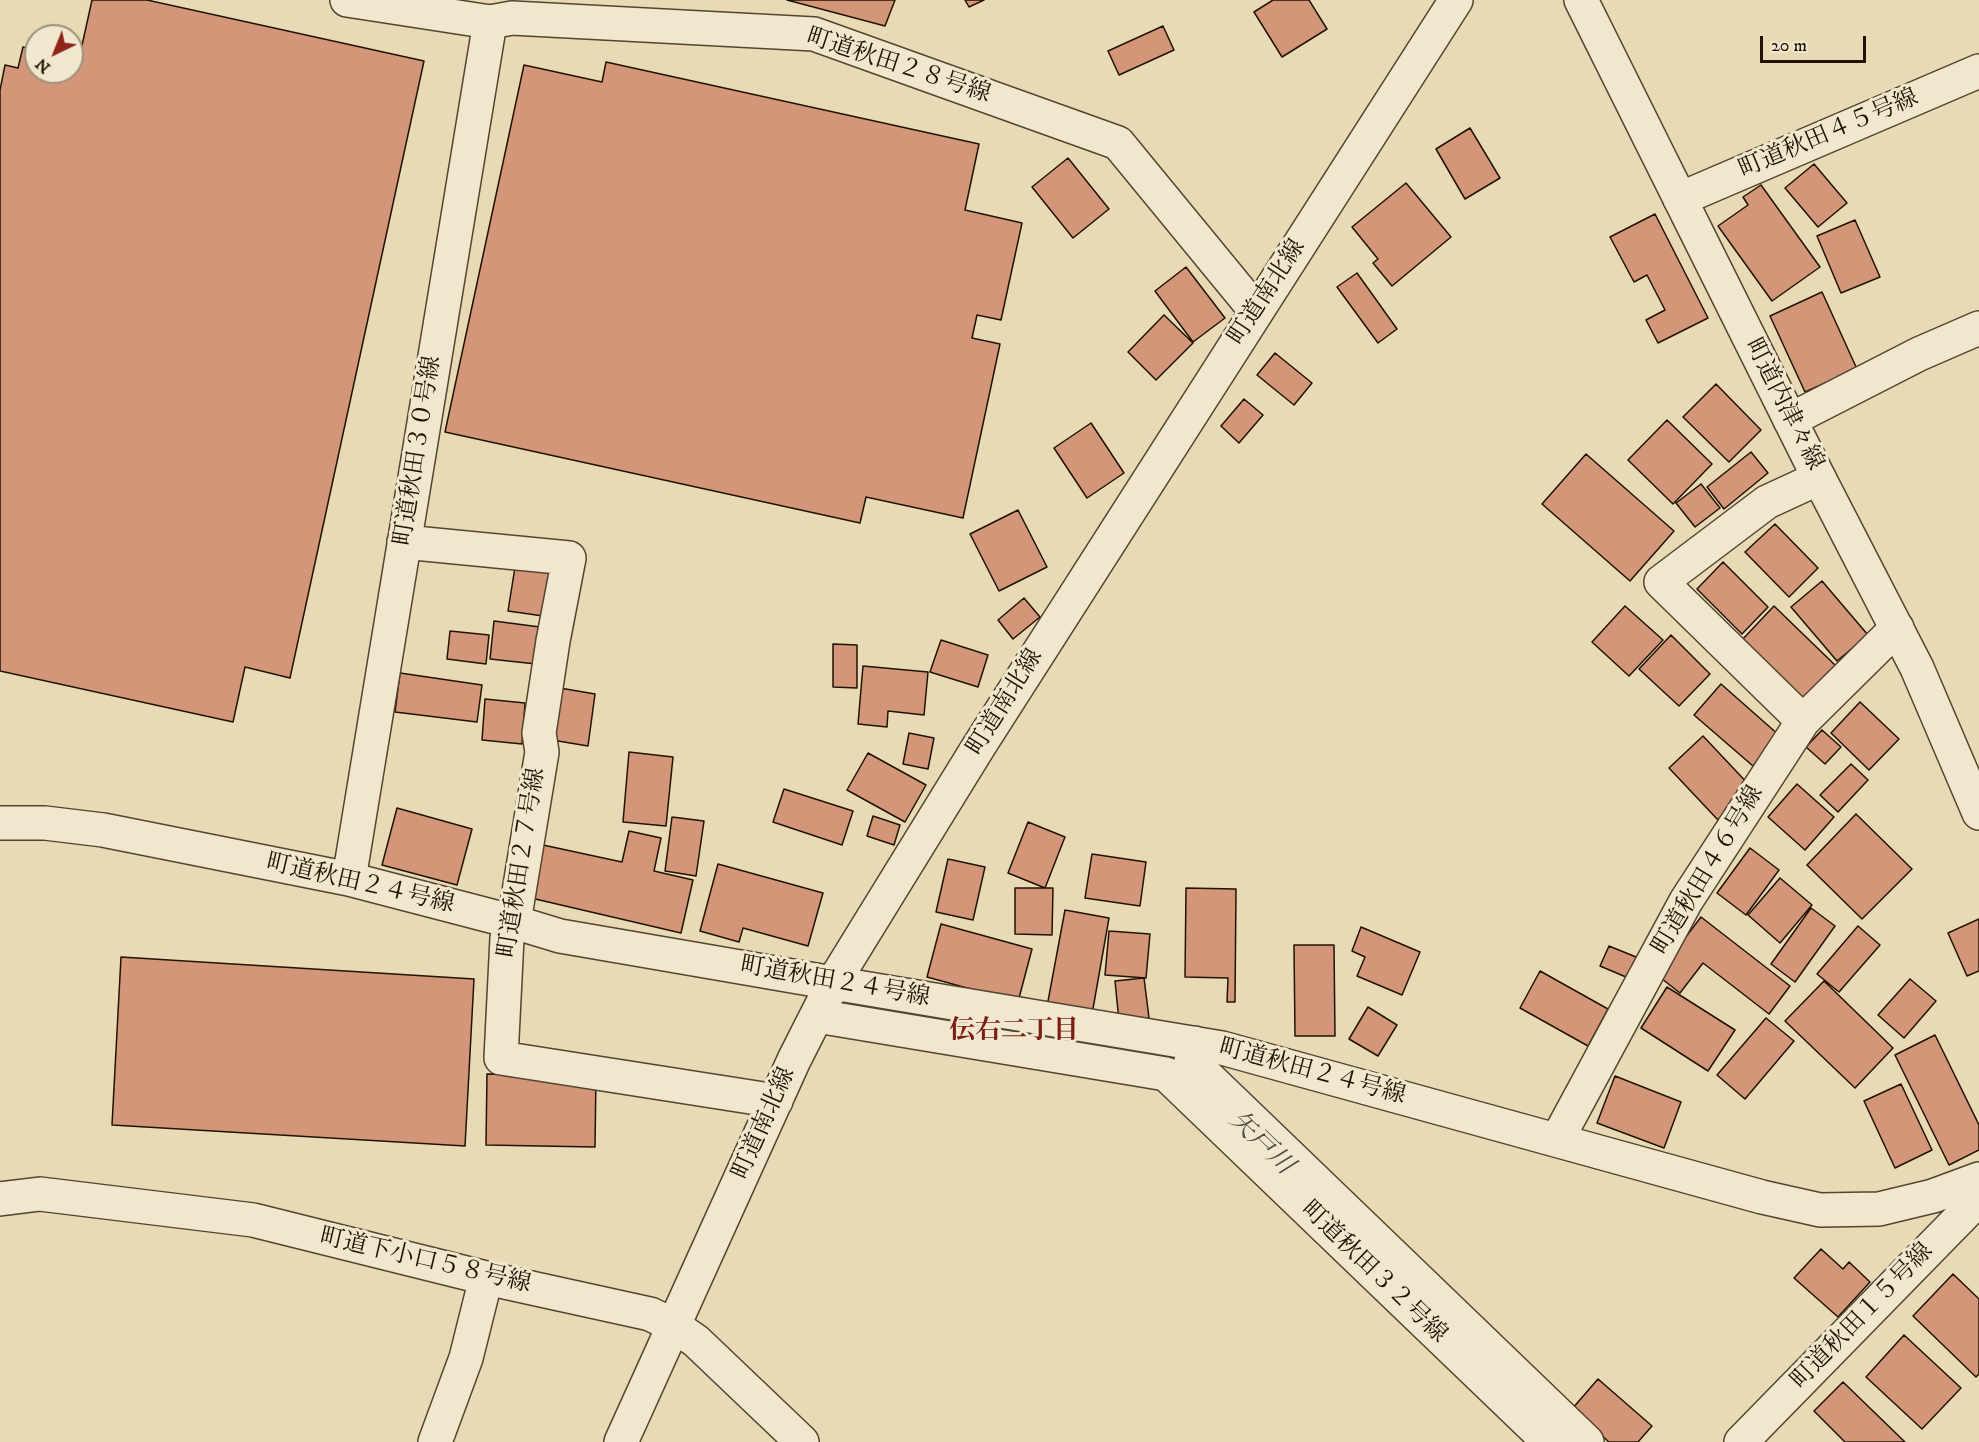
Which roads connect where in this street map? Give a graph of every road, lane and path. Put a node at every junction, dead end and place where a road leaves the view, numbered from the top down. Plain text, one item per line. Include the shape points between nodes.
1 (347, 0) edge
2 (1456, 0) edge
3 (1581, 0) edge
4 (490, 22) junction
5 (1979, 71) edge
6 (1680, 200) junction
7 (1256, 311) junction
8 (1979, 328) edge
9 (1790, 420) junction
10 (1819, 478) junction
11 (404, 543) junction
12 (1897, 628) junction
13 (1803, 721) junction
14 (1979, 813) edge
15 (0, 823) edge
16 (349, 879) junction
17 (514, 921) junction
18 (833, 983) junction
19 (817, 1016) junction
20 (1195, 1043) junction
21 (776, 1101) junction
22 (1557, 1140) junction
23 (1979, 1179) edge
24 (1979, 1187) edge
25 (0, 1198) edge
26 (486, 1278) junction
27 (673, 1325) junction
28 (435, 1442) edge
29 (621, 1442) edge
30 (802, 1442) edge
31 (1549, 1442) edge
32 (1587, 1442) edge
33 (1741, 1442) edge

1 - 4 street, 町道秋田２８号線
2 - 7 street, 町道南北線
3 - 6 street, 町道内津々線
4 - 7 street, 町道秋田２８号線 via 512,18 814,34 1118,143
4 - 11 street, 町道秋田３０号線
5 - 6 street, 町道秋田４５号線
6 - 9 street, 町道内津々線
7 - 18 street, 町道南北線
8 - 9 street via 1918,354
9 - 10 street, 町道内津々線
10 - 12 street, 町道内津々線
10 - 13 street via 1767,502 1660,582
11 - 16 street, 町道秋田３０号線
11 - 17 street, 町道秋田２７号線 via 569,558 551,652 539,733 542,752
12 - 13 street, 町道秋田４６号線
12 - 14 street, 町道内津々線
13 - 22 street, 町道秋田４６号線 via 1686,901
15 - 16 street, 町道秋田２４号線 via 45,823 102,830
16 - 17 street, 町道秋田２４号線
17 - 18 street, 町道秋田２４号線 via 560,936
17 - 21 street, 町道秋田２７号線 via 507,938 501,1058
18 - 19 street, 町道南北線
18 - 20 street, 町道秋田２４号線
19 - 21 street, 町道南北線
19 - 31 street, 町道秋田３２号線 via 1166,1074
20 - 22 street, 町道秋田２４号線
20 - 32 street via 1191,1061
21 - 27 street, 町道南北線
22 - 23 street, 町道秋田２４号線 via 1820,1210 1879,1209 1933,1196
24 - 33 street, 町道秋田１５号線 via 1966,1212
25 - 26 street, 町道下小口５８号線 via 40,1194 253,1220
26 - 27 street, 町道下小口５８号線 via 650,1314
26 - 28 street via 466,1358
27 - 29 street, 町道南北線
27 - 30 street, 町道下小口５８号線 via 696,1341

